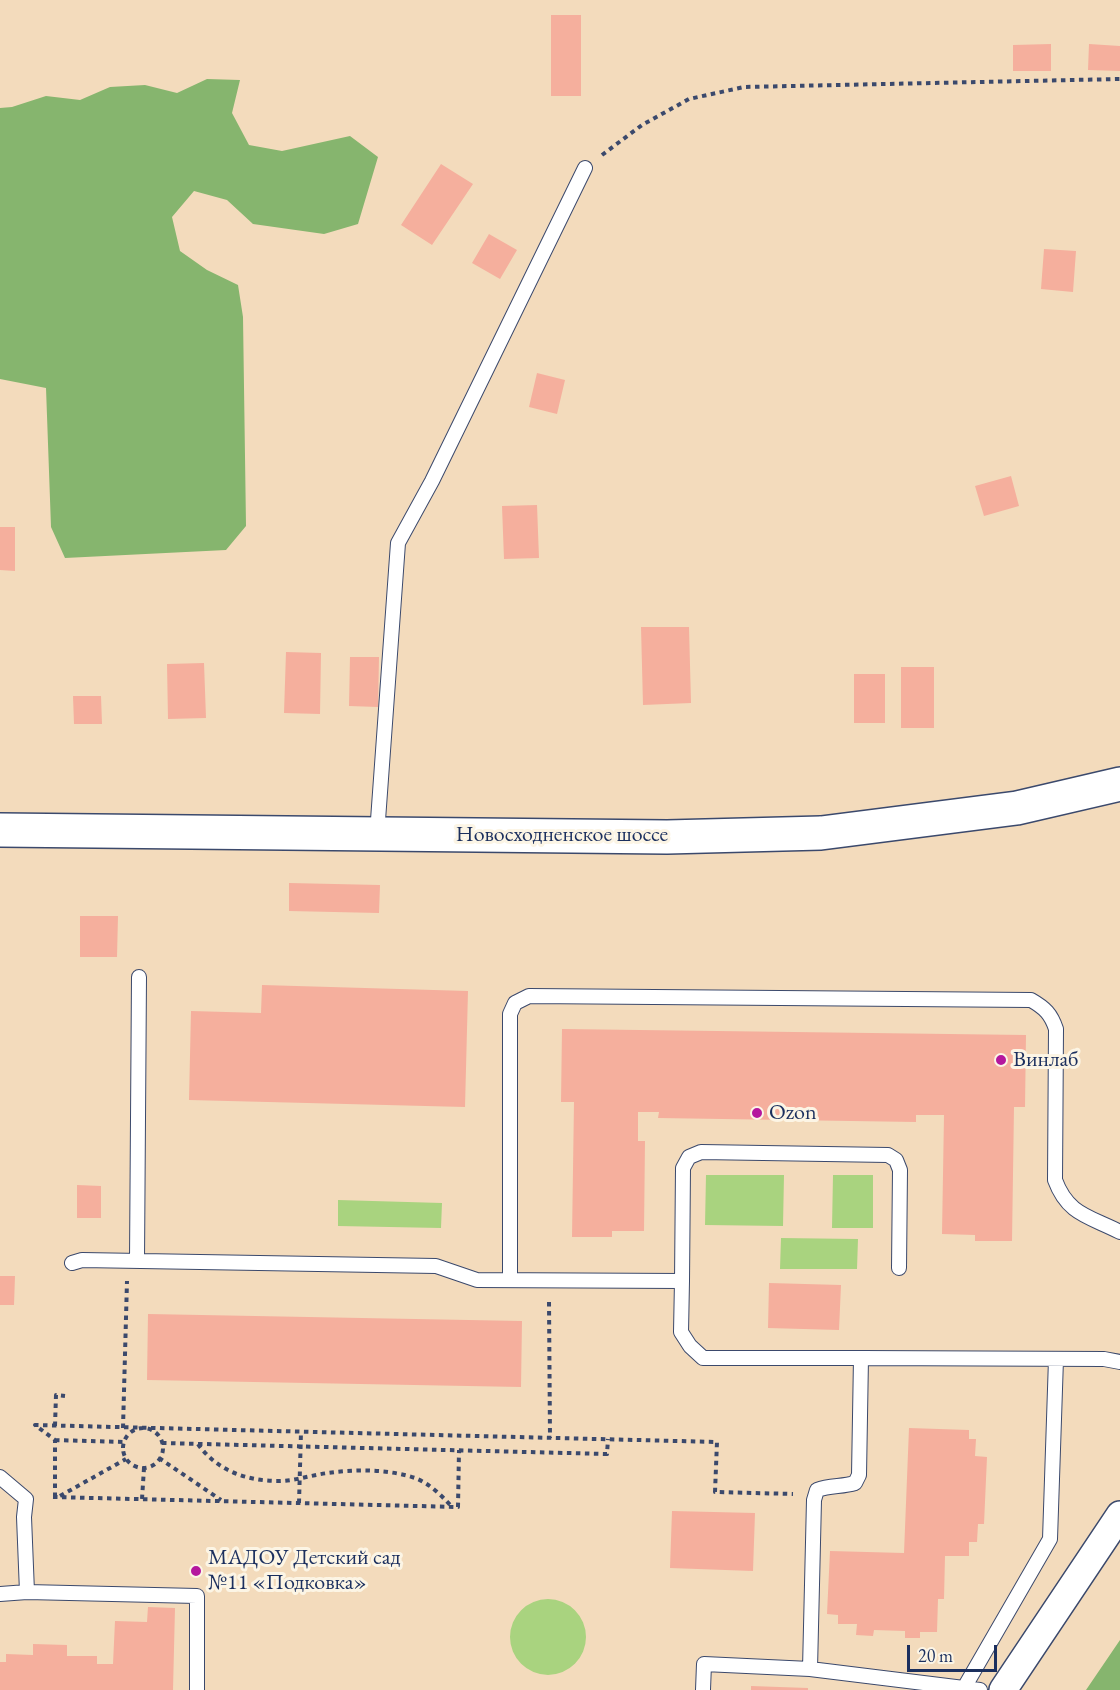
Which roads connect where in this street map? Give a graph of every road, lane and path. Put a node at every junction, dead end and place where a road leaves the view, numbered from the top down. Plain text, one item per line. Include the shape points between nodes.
1 (1120, 80) edge
2 (585, 168) joint
3 (1120, 784) edge
4 (0, 830) edge
5 (377, 834) junction
6 (139, 977) dead end
7 (1120, 1232) edge
8 (132, 1260) junction
9 (72, 1263) dead end
10 (899, 1268) dead end
11 (510, 1280) junction
12 (548, 1280) junction
13 (682, 1281) junction
14 (861, 1358) junction
15 (1056, 1359) junction
16 (1120, 1362) edge
17 (65, 1396) dead end
18 (55, 1426) junction
19 (123, 1428) junction
20 (144, 1428) junction
21 (301, 1432) junction
22 (550, 1437) junction
23 (608, 1439) junction
24 (55, 1440) junction
25 (124, 1442) junction
26 (162, 1443) junction
27 (198, 1444) junction
28 (300, 1447) junction
29 (459, 1450) junction
30 (159, 1458) junction
31 (126, 1459) junction
32 (144, 1468) junction
33 (0, 1478) edge
34 (300, 1479) junction
35 (57, 1497) junction
36 (26, 1499) junction
37 (142, 1499) junction
38 (814, 1500) junction
39 (221, 1501) junction
40 (299, 1503) junction
41 (452, 1506) junction
42 (1120, 1515) edge
43 (27, 1592) junction
44 (0, 1594) edge
45 (810, 1669) junction
46 (879, 1684) edge
47 (964, 1688) junction
48 (197, 1690) edge
49 (703, 1690) edge
50 (980, 1690) edge
51 (1003, 1690) edge

1 - 2 path via 744,87 689,99 642,125
2 - 5 lane via 398,543
3 - 5 main road, Новосходненское шоссе via 1017,808 821,834
4 - 5 main road, Новосходненское шоссе
6 - 8 lane
7 - 11 lane via 1073,1210 1060,1194 1055,1179 1056,1029 1052,1017 1031,1000 529,996 515,1003 510,1014
8 - 9 lane
8 - 11 lane via 436,1266 477,1280
8 - 19 path
10 - 13 lane via 900,1170 896,1160 888,1155 701,1152 689,1156 683,1168
11 - 12 lane
12 - 13 lane
12 - 22 path
13 - 14 lane via 681,1332 703,1358
14 - 15 lane
14 - 38 lane via 860,1475 855,1483 817,1490
15 - 16 lane
15 - 47 lane via 1050,1539
17 - 18 path via 56,1395
18 - 19 path
18 - 24 path via 35,1425
19 - 20 path
20 - 21 path
20 - 25 path via 135,1430
20 - 26 path via 159,1436
21 - 22 path
21 - 28 path
22 - 23 path
23 - 29 path via 607,1454
23 - 38 path via 717,1442 715,1492 797,1494
24 - 25 path
24 - 35 path
25 - 31 path
26 - 27 path
26 - 30 path
27 - 28 path
27 - 34 path via 223,1469 247,1478
28 - 29 path
28 - 34 path
29 - 41 path via 458,1507
30 - 32 path
30 - 39 path
31 - 32 path via 133,1466
31 - 35 path
32 - 37 path
33 - 36 lane
34 - 40 path
34 - 41 path via 356,1470 388,1472 417,1478
35 - 36 path
35 - 37 path
36 - 43 lane
37 - 39 path
38 - 45 lane
39 - 40 path
40 - 41 path
42 - 51 street
43 - 44 lane
43 - 48 lane via 197,1596
45 - 46 lane
45 - 49 lane via 704,1664
46 - 47 lane
47 - 50 lane

